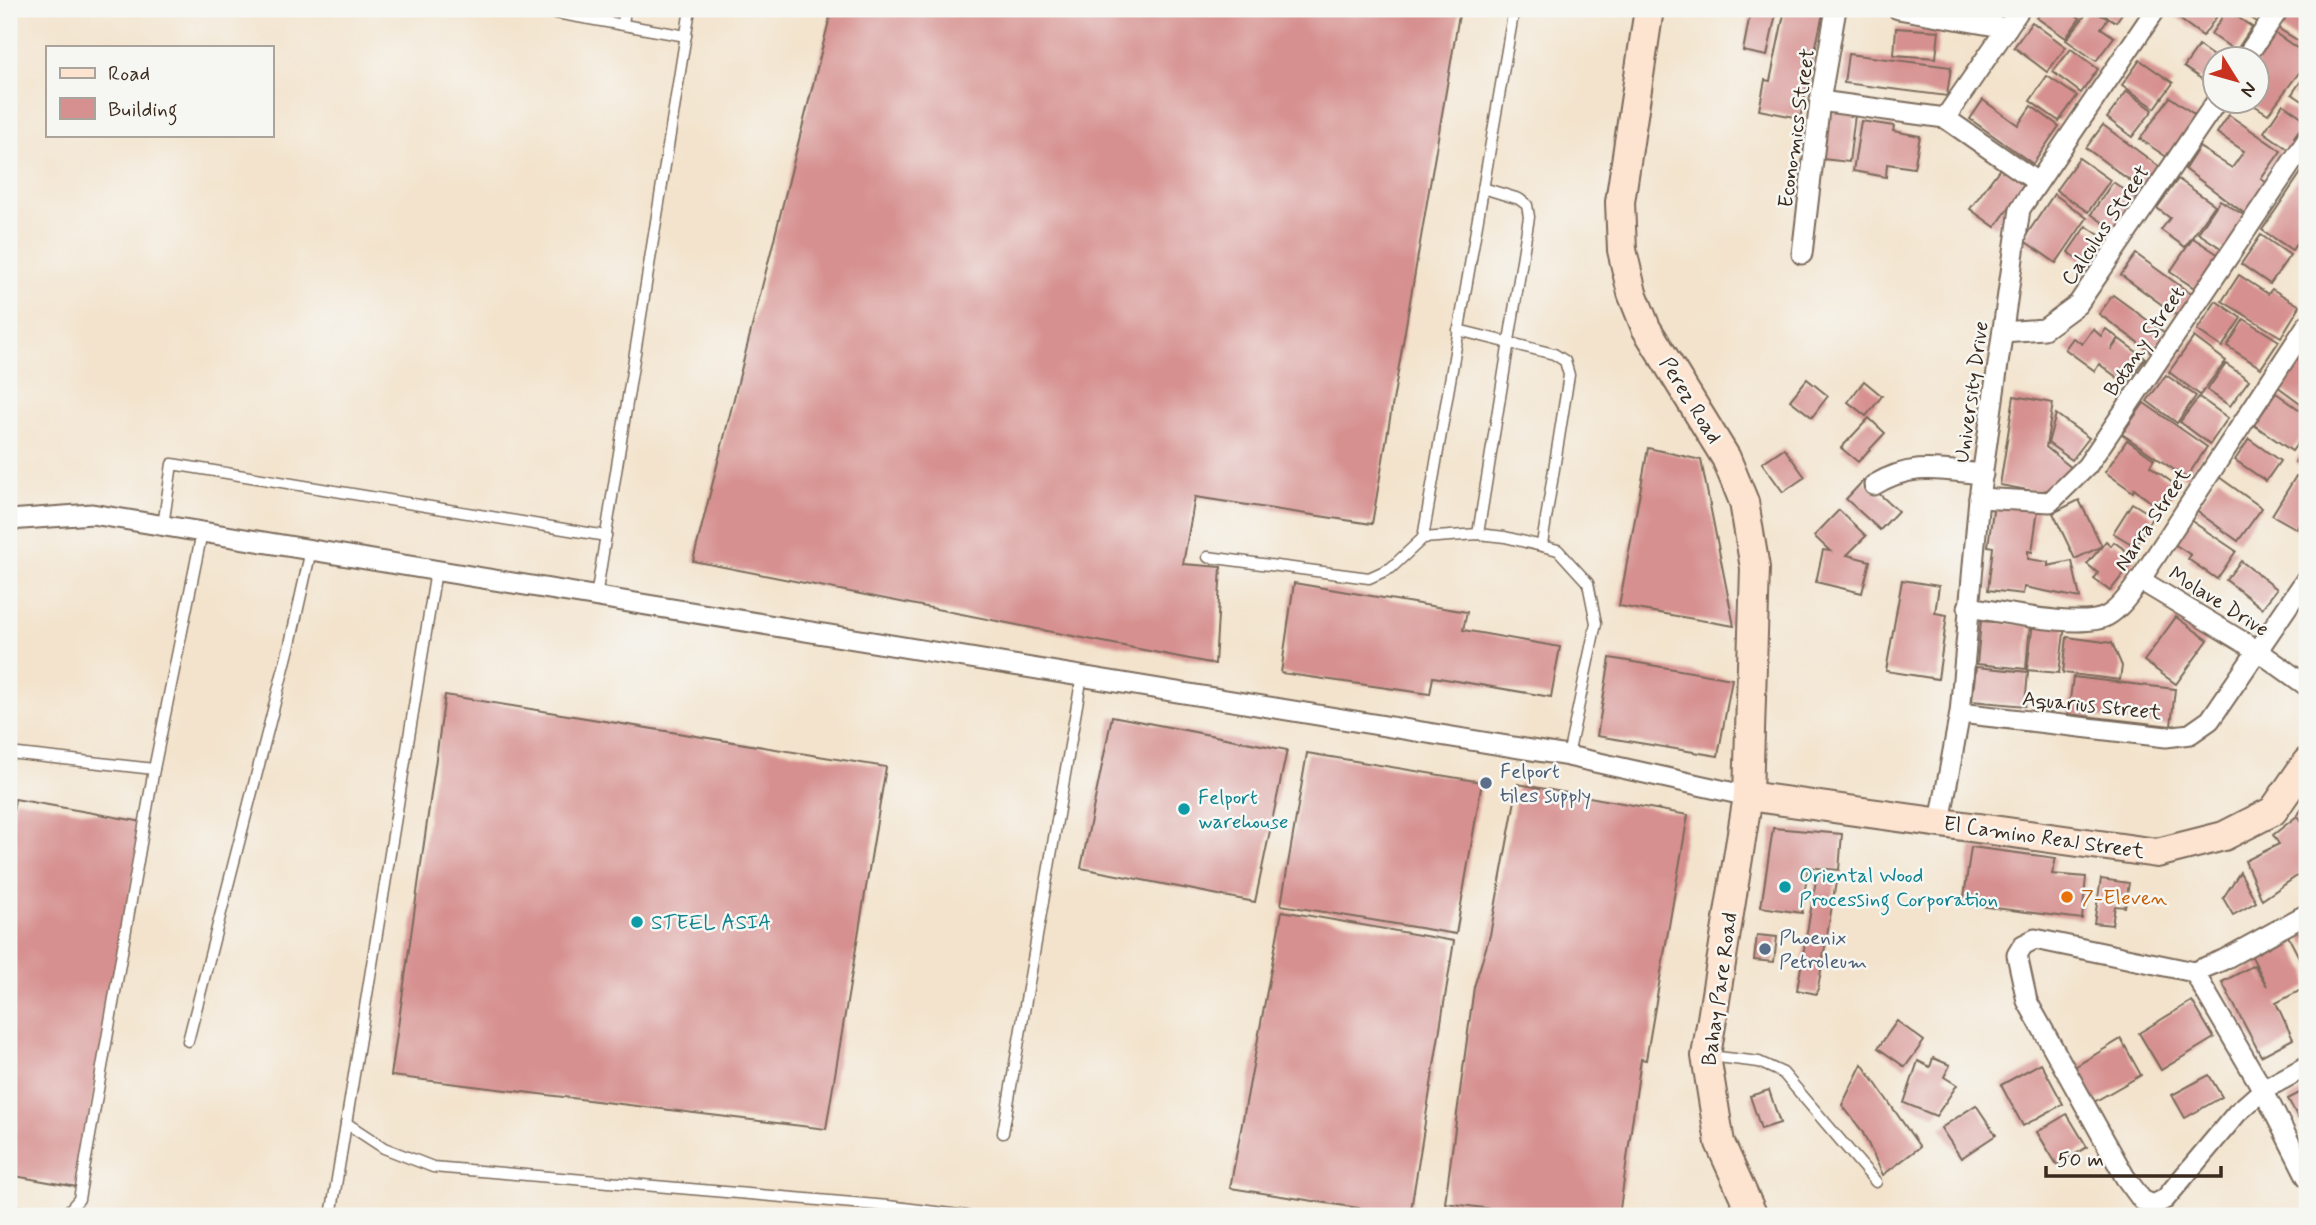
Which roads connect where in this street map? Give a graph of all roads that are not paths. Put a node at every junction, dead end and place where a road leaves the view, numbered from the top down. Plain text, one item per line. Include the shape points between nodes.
1 (533, 9) edge
2 (625, 9) edge
3 (690, 9) edge
4 (1514, 9) edge
5 (1649, 9) edge
6 (1836, 9) edge
7 (1898, 9) edge
8 (2020, 9) edge
9 (2156, 9) edge
10 (2278, 9) edge
11 (548, 10) edge
12 (623, 24) junction
13 (2007, 28) junction
14 (686, 36) junction
15 (2253, 46) edge
16 (1820, 101) junction
17 (2206, 116) edge
18 (1945, 118) junction
19 (2307, 140) edge
20 (2037, 182) junction
21 (1483, 188) junction
22 (1802, 254) dead end
23 (2307, 325) edge
24 (1458, 330) junction
25 (2003, 332) junction
26 (1510, 342) junction
27 (1983, 474) junction
28 (1874, 485) dead end
29 (1979, 498) junction
30 (9, 520) edge
31 (163, 526) junction
32 (202, 532) junction
33 (1478, 534) junction
34 (606, 536) junction
35 (1423, 538) junction
36 (1542, 544) junction
37 (311, 550) junction
38 (1208, 557) dead end
39 (436, 571) junction
40 (2307, 578) edge
41 (2140, 580) junction
42 (596, 597) junction
43 (1968, 607) junction
44 (2258, 652) junction
45 (1082, 677) junction
46 (2307, 686) edge
47 (1960, 713) junction
48 (9, 753) edge
49 (1568, 756) junction
50 (2307, 762) edge
51 (153, 769) junction
52 (1748, 796) junction
53 (1940, 822) junction
54 (2307, 914) edge
55 (2194, 972) junction
56 (188, 1041) dead end
57 (1706, 1056) junction
58 (2307, 1066) edge
59 (2263, 1090) junction
60 (346, 1123) junction
61 (1003, 1133) dead end
62 (2307, 1177) edge
63 (1876, 1182) dead end
64 (9, 1210) edge
65 (41, 1216) edge
66 (47, 1216) edge
67 (331, 1216) edge
68 (967, 1216) edge
69 (1753, 1216) edge

1 - 11 lane
2 - 12 lane
3 - 14 lane
4 - 21 lane
5 - 52 street, Perez Road via 1620,202 1622,250 1646,328 1726,458 1744,502 1755,568
6 - 16 street, Economics Street
7 - 13 street
8 - 13 street
9 - 20 street, University Drive
10 - 15 street
11 - 12 lane
12 - 14 lane
13 - 18 street
14 - 34 lane
16 - 18 street
16 - 22 street, Economics Street
17 - 25 street, Calculus Street via 2078,304 2044,330
18 - 20 street
19 - 29 street, Botany Street via 2087,466 2050,502
20 - 25 street, University Drive via 2020,209
21 - 24 lane
21 - 26 lane via 1527,205
23 - 41 street, Narra Street
24 - 26 lane
24 - 35 lane
25 - 27 street, University Drive
26 - 33 lane
26 - 36 lane via 1554,354 1565,362 1569,374
27 - 28 street via 1916,468 1894,472
27 - 29 street, University Drive
29 - 43 street, University Drive
30 - 31 street via 92,514
31 - 32 street
31 - 34 lane via 172,464
32 - 37 street
32 - 51 lane
33 - 35 lane
33 - 36 lane
34 - 42 lane
35 - 38 lane via 1391,568 1369,578
36 - 49 lane via 1558,550 1588,583 1596,623
37 - 39 street
37 - 56 lane
39 - 42 street
39 - 60 lane
40 - 44 street, Aquarius Street
41 - 43 street, Narra Street via 2107,616 2085,622
41 - 44 street, Molave Drive
42 - 45 street
43 - 47 street, University Drive
44 - 46 street, Molave Drive
44 - 47 street, Aquarius Street via 2210,720 2190,734 2166,737
45 - 49 street
45 - 61 lane
47 - 53 street, University Drive
48 - 51 lane
49 - 52 street
50 - 53 street, El Camino Real Street via 2273,811 2224,836 2157,853
51 - 66 lane via 79,1199 67,1213
52 - 53 street, El Camino Real Street
52 - 57 street, Bahay Pare Road
54 - 55 street
55 - 59 street
55 - 59 street via 2035,939 2023,945 2017,956 2027,1001 2124,1177 2142,1200 2153,1205 2165,1199 2237,1113
57 - 63 lane via 1759,1062 1783,1073
57 - 69 street, Bahay Pare Road via 1720,1143
58 - 59 street
59 - 62 street
60 - 67 lane
60 - 68 lane via 384,1148 433,1167
64 - 65 lane

